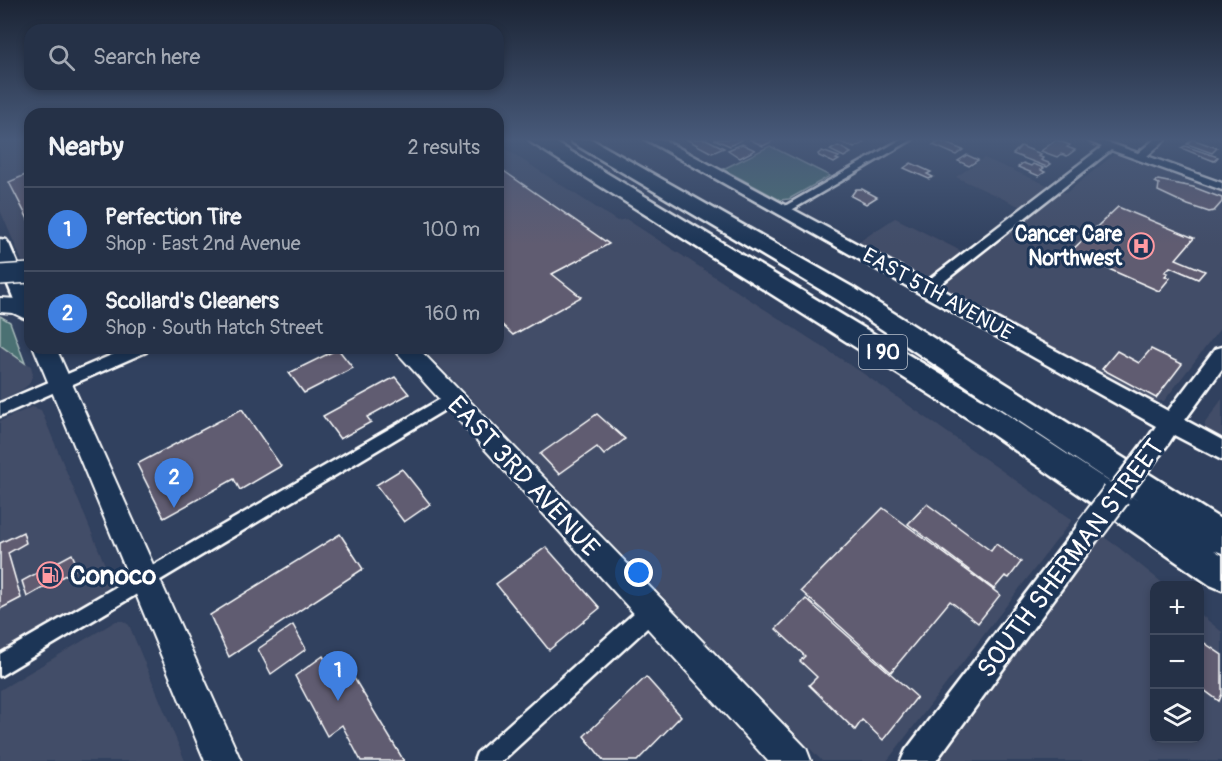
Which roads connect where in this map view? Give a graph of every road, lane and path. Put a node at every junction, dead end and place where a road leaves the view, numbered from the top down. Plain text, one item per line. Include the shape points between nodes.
1 (624, 175) edge
2 (633, 175) edge
3 (719, 175) edge
4 (845, 175) edge
5 (1073, 175) edge
6 (1188, 175) edge
7 (1222, 187) edge
8 (784, 210) junction
9 (0, 244) edge
10 (24, 273) edge
11 (0, 275) edge
12 (927, 288) junction
13 (24, 299) edge
14 (0, 305) edge
15 (24, 310) edge
16 (47, 354) edge
17 (127, 354) edge
18 (410, 354) edge
19 (1222, 354) edge
20 (59, 384) junction
21 (451, 399) junction
22 (0, 410) edge
23 (1171, 423) junction
24 (1222, 451) edge
25 (1222, 538) edge
26 (1222, 574) edge
27 (144, 581) junction
28 (651, 611) junction
29 (0, 666) edge
30 (223, 761) edge
31 (485, 761) edge
32 (793, 761) edge
33 (917, 761) edge

1 - 26 highway, I 90
2 - 25 highway, I 90 via 846,294
3 - 8 street, EAST 5TH AVENUE
4 - 8 street
5 - 12 street
6 - 7 street
8 - 12 street, EAST 5TH AVENUE
9 - 13 street
10 - 11 main road, bridge
12 - 23 street, EAST 5TH AVENUE
14 - 15 main road
16 - 20 main road
17 - 20 street
18 - 21 main road, EAST 3RD AVENUE
19 - 23 street, SOUTH SHERMAN STREET
20 - 22 street
20 - 27 main road
21 - 27 street
21 - 28 main road, EAST 3RD AVENUE
23 - 24 street, EAST 5TH AVENUE
23 - 33 street, SOUTH SHERMAN STREET, bridge
27 - 29 street
27 - 30 main road
28 - 31 street
28 - 32 main road, EAST 3RD AVENUE

